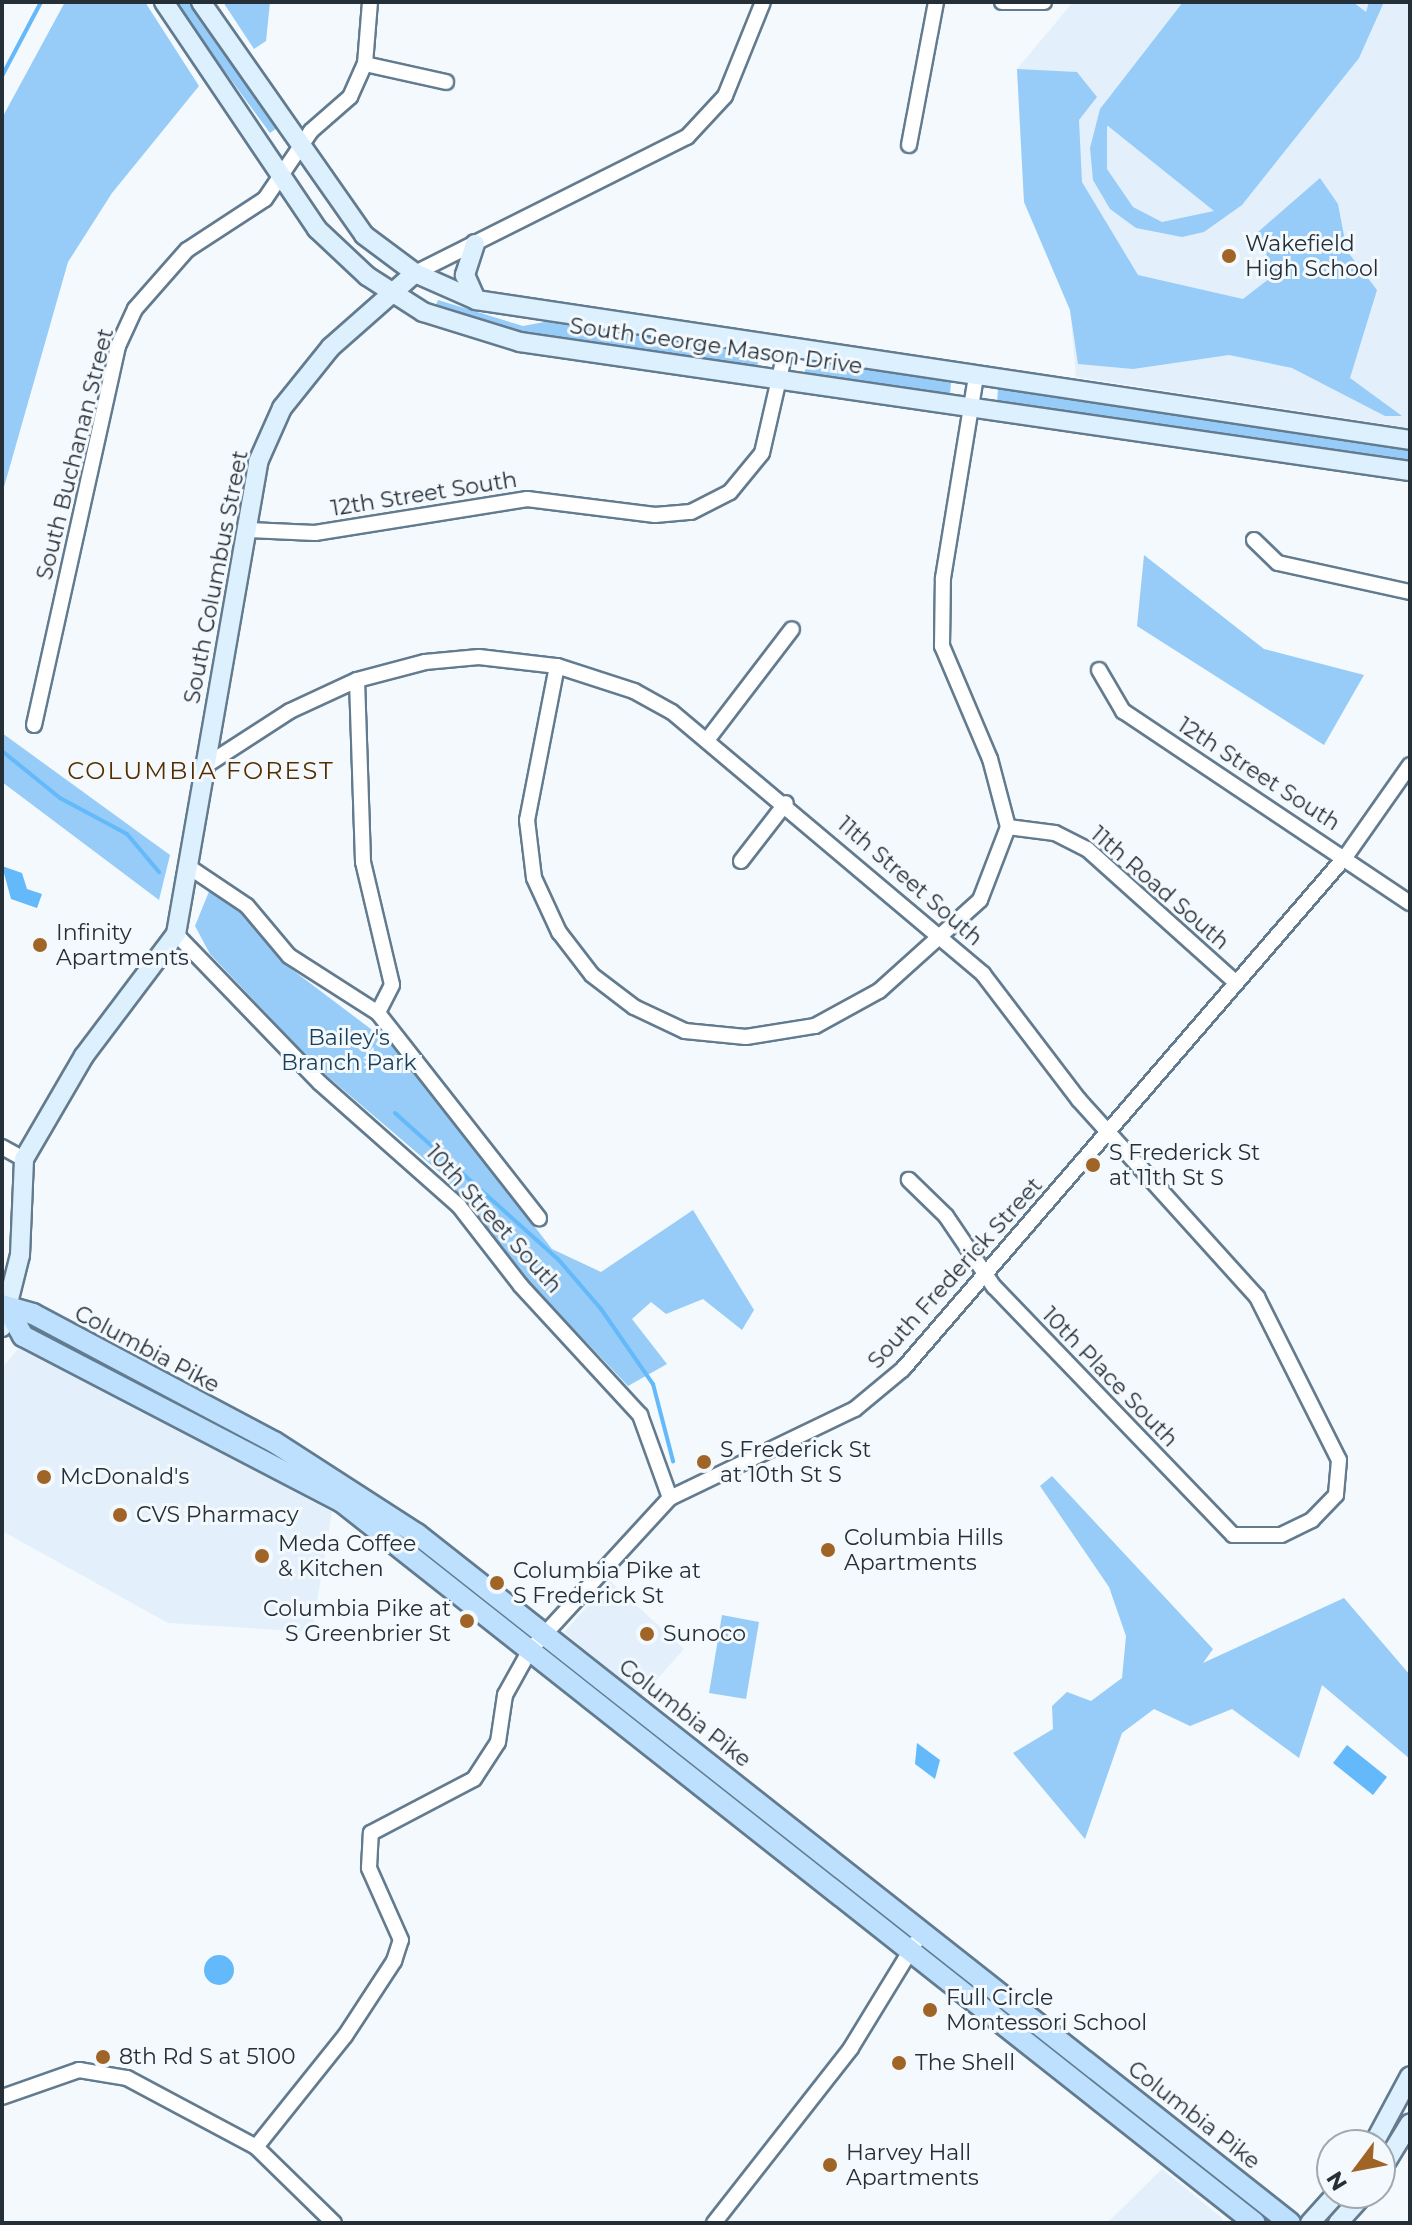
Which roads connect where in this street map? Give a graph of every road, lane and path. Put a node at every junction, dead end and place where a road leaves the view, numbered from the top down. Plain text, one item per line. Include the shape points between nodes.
1 (164, 2) edge
2 (201, 2) edge
3 (370, 2) edge
4 (763, 2) edge
5 (936, 2) edge
6 (1002, 2) edge
7 (1044, 2) edge
8 (365, 64) junction
9 (446, 82) dead end
10 (909, 145) dead end
11 (299, 151) junction
12 (281, 179) junction
13 (475, 244) junction
14 (415, 273) junction
15 (389, 292) junction
16 (476, 300) junction
17 (786, 348) junction
18 (976, 377) junction
19 (780, 380) junction
20 (971, 407) junction
21 (1410, 440) edge
22 (1410, 471) edge
23 (249, 530) junction
24 (1254, 540) dead end
25 (1410, 592) edge
26 (792, 629) dead end
27 (557, 666) junction
28 (1099, 670) dead end
29 (357, 680) junction
30 (34, 725) dead end
31 (708, 739) junction
32 (1410, 765) edge
33 (205, 766) junction
34 (786, 803) junction
35 (1008, 827) junction
36 (1346, 856) junction
37 (741, 861) dead end
38 (192, 869) junction
39 (1410, 903) edge
40 (176, 934) junction
41 (946, 938) junction
42 (1234, 981) junction
43 (378, 1013) junction
44 (1109, 1132) junction
45 (2, 1147) edge
46 (24, 1159) junction
47 (909, 1180) dead end
48 (539, 1218) dead end
49 (986, 1275) junction
50 (4, 1314) edge
51 (670, 1498) junction
52 (1312, 1520) joint
53 (536, 1642) junction
54 (916, 1941) junction
55 (1410, 2076) edge
56 (2, 2097) edge
57 (1410, 2123) edge
58 (1382, 2129) edge
59 (1396, 2146) edge
60 (256, 2147) junction
61 (334, 2223) edge
62 (714, 2223) edge
63 (1255, 2223) edge
64 (1290, 2223) edge

1 - 12 main road, South George Mason Drive
2 - 11 main road, South George Mason Drive
3 - 8 street, South Buchanan Street
4 - 13 street, South Columbus Street via 725,96 687,137
5 - 10 street
6 - 7 street
8 - 9 street
8 - 11 street, South Buchanan Street via 350,97
11 - 12 street, South Buchanan Street
11 - 14 main road, South George Mason Drive via 364,235
12 - 15 main road, South George Mason Drive via 333,247
12 - 30 street, South Buchanan Street via 265,199 157,279 118,346
13 - 14 street, South Columbus Street
13 - 16 main road via 465,275
14 - 15 main road, South Columbus Street
14 - 16 main road, South George Mason Drive
15 - 19 main road, South George Mason Drive via 490,336
15 - 23 main road, South Columbus Street via 282,408 258,462
16 - 17 main road, South George Mason Drive
17 - 18 main road, South George Mason Drive
17 - 19 street, 12th Street South
18 - 20 street
18 - 21 main road, South George Mason Drive
19 - 20 main road, South George Mason Drive
19 - 23 street, 12th Street South via 762,453 730,492 691,512 655,515 527,499 315,533
20 - 22 main road, South George Mason Drive
20 - 35 street via 943,578 942,646 990,759
23 - 33 main road, South Columbus Street
24 - 25 street via 1278,563
26 - 31 street
27 - 29 street, 11th Street South via 479,657
27 - 31 street, 11th Street South via 634,691
27 - 41 street via 527,820 534,878 567,943 592,975 634,1007 685,1031 746,1037 815,1026 879,991
28 - 36 street, 12th Street South via 1123,711
29 - 33 street, 11th Street South via 290,711
29 - 43 street via 363,862 392,985
31 - 34 street, 11th Street South
32 - 36 street, South Frederick Street
33 - 38 main road, South Columbus Street
34 - 37 street
34 - 41 street, 11th Street South
35 - 41 street via 980,900
35 - 42 street, 11th Road South via 1055,833 1087,849
36 - 39 street, 12th Street South
36 - 42 street, South Frederick Street
38 - 40 main road, South Columbus Street
38 - 43 street, 10th Street South via 247,906 289,956
40 - 46 main road, South Columbus Street via 84,1056
40 - 51 street, 10th Street South via 320,1083 459,1206 521,1286 640,1415
41 - 44 street, 11th Street South
42 - 44 street, South Frederick Street
43 - 48 street, 10th Street South
44 - 49 street, South Frederick Street
44 - 52 street, 11th Street South via 1257,1297 1302,1375 1339,1460 1336,1495
45 - 46 street
46 - 50 main road, South Columbus Street via 20,1255
47 - 49 street, 10th Place South via 946,1216
49 - 51 street, South Frederick Street via 903,1369 855,1409
49 - 52 street, 10th Place South via 1233,1535 1281,1535
50 - 53 main road, Columbia Pike via 23,1336 342,1502
51 - 53 street, South Frederick Street
53 - 54 main road, Columbia Pike
53 - 60 street, South Frederick Street via 505,1695 498,1742 474,1779 371,1833 369,1868 401,1940 394,1961 345,2036
54 - 62 street via 851,2048
54 - 63 main road, Columbia Pike
54 - 64 main road, Columbia Pike
55 - 58 main road
56 - 60 street via 79,2070 127,2078
57 - 59 main road
60 - 61 street

